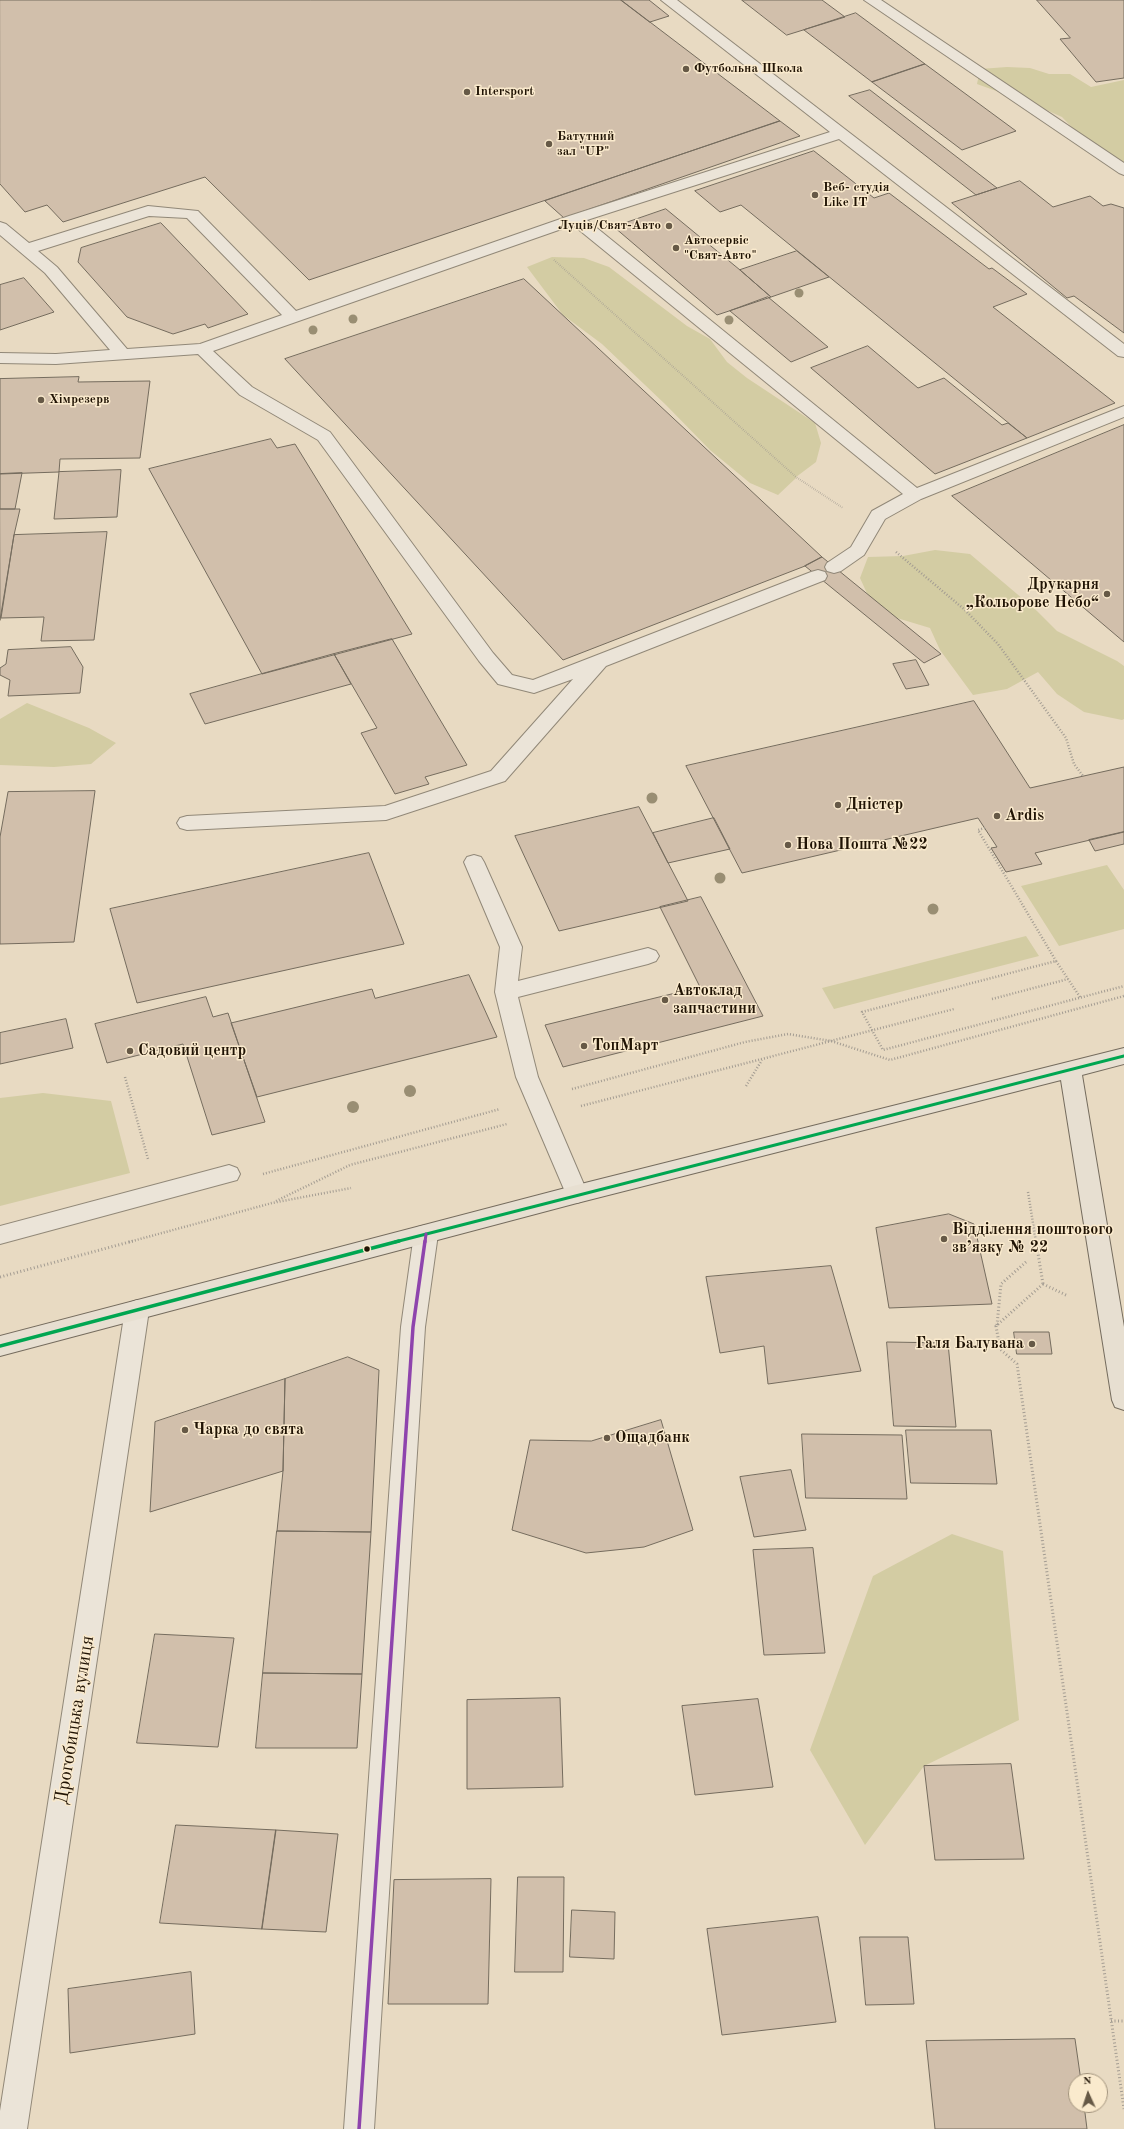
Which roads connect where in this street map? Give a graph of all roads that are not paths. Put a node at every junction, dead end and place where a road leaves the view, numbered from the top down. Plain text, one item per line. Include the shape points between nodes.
1 (668, 0) edge
2 (871, 0) edge
3 (840, 134) junction
4 (1124, 170) edge
5 (575, 219) junction
6 (0, 227) edge
7 (26, 249) junction
8 (294, 318) junction
9 (202, 350) junction
10 (1124, 352) edge
11 (123, 356) junction
12 (0, 358) edge
13 (1124, 411) edge
14 (915, 496) junction
15 (834, 568) dead end
16 (818, 576) dead end
17 (600, 661) junction
18 (187, 823) dead end
19 (474, 862) dead end
20 (648, 956) dead end
21 (506, 992) junction
22 (1124, 1056) edge
23 (1070, 1070) junction
24 (229, 1174) dead end
25 (577, 1194) junction
26 (426, 1234) junction
27 (0, 1235) edge
28 (137, 1310) junction
29 (0, 1346) edge
30 (1124, 1400) edge
31 (12, 2129) edge
32 (359, 2129) edge

1 - 3 street
2 - 4 street
3 - 5 street
3 - 10 street
5 - 8 street
5 - 14 street
6 - 7 street
7 - 8 street via 148,211 192,214
7 - 11 street via 51,270
8 - 9 street
9 - 11 street
9 - 17 street via 246,391 324,436 486,658 505,680 534,686
11 - 12 street
13 - 14 street
14 - 15 street via 878,515 858,551
16 - 17 street
17 - 18 street via 498,776 386,813
19 - 21 street via 511,947
20 - 21 street
21 - 25 street via 528,1077
22 - 23 main road
23 - 25 main road
23 - 30 main road
24 - 27 street
25 - 26 main road
26 - 28 main road
26 - 32 street via 413,1335
28 - 29 main road
28 - 31 street, Дрогобицька вулиця

